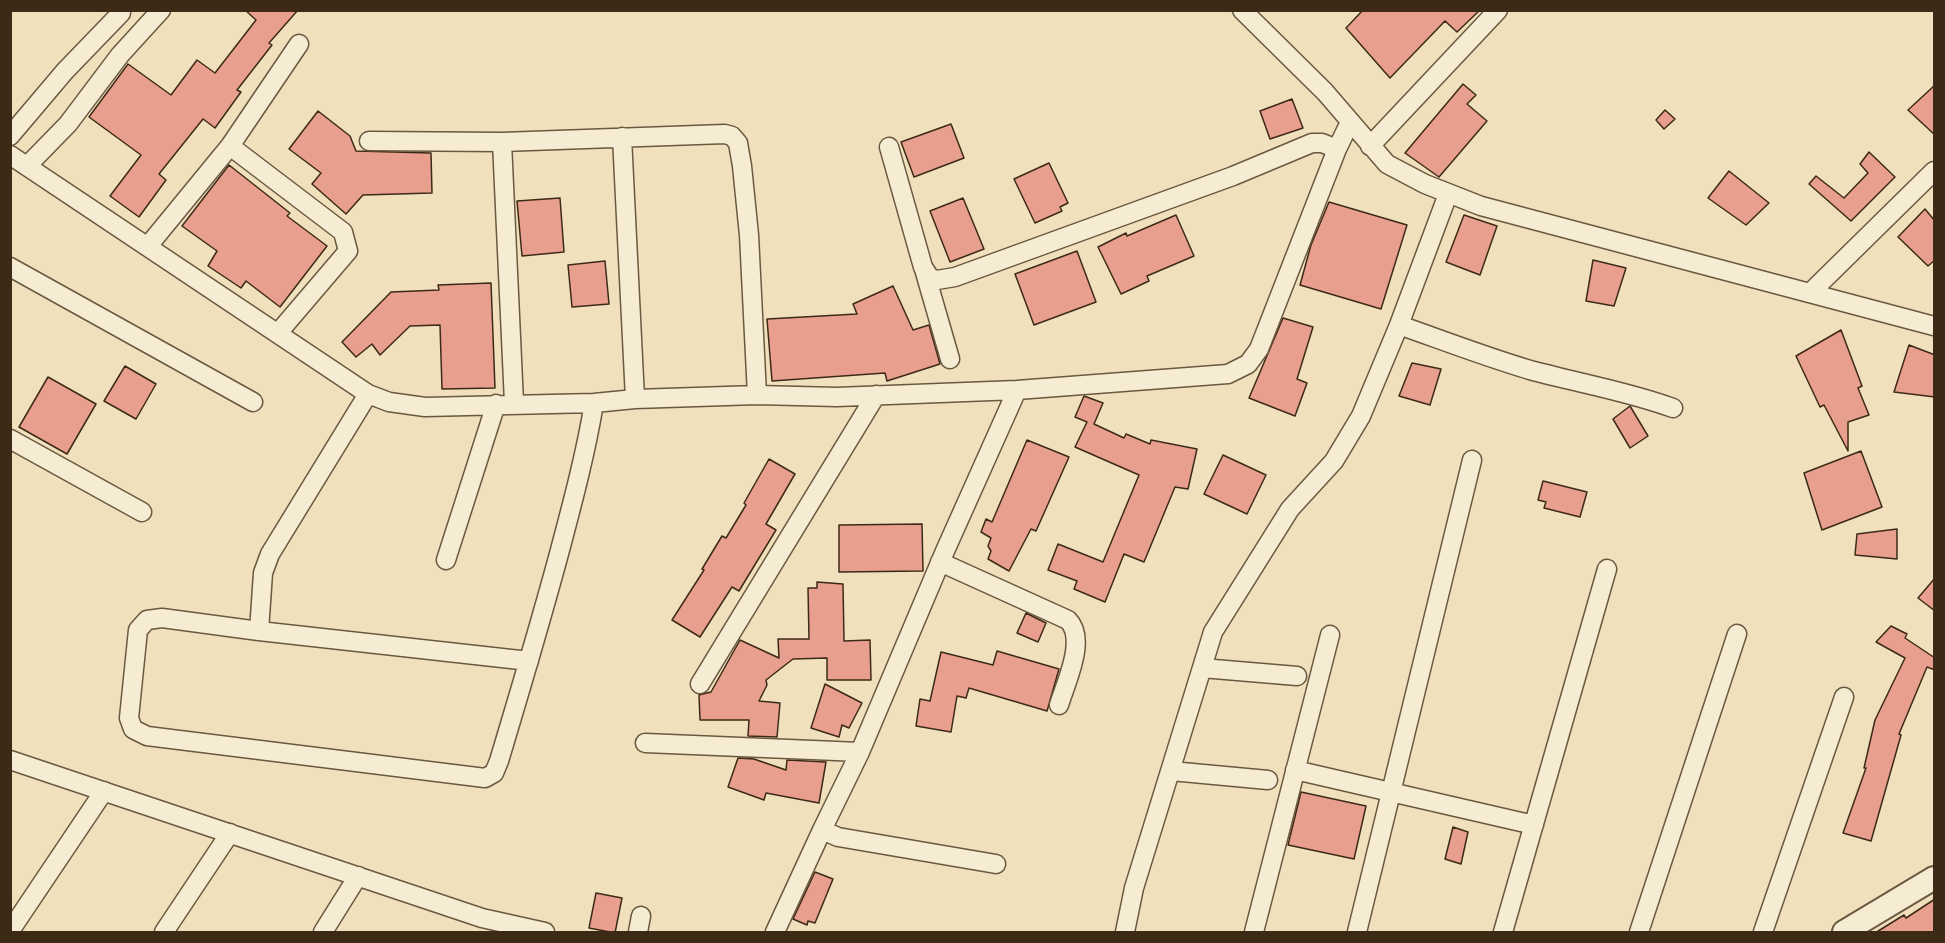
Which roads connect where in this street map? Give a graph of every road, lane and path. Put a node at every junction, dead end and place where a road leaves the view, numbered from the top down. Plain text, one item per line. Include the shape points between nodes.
1 (121, 10) edge
2 (160, 10) edge
3 (1242, 10) edge
4 (1498, 10) edge
5 (299, 44) dead end
6 (1350, 122) junction
7 (10, 136) edge
8 (622, 136) junction
9 (369, 141) dead end
10 (502, 142) junction
11 (230, 146) junction
12 (1370, 146) junction
13 (889, 147) dead end
14 (1337, 149) junction
15 (10, 155) edge
16 (27, 166) junction
17 (1935, 171) edge
18 (1448, 194) junction
19 (148, 246) junction
20 (10, 267) edge
21 (923, 267) junction
22 (1810, 292) junction
23 (1399, 325) junction
24 (1935, 326) edge
25 (278, 333) junction
26 (950, 359) dead end
27 (1017, 390) junction
28 (368, 394) junction
29 (757, 395) junction
30 (876, 395) junction
31 (635, 399) junction
32 (253, 402) dead end
33 (594, 402) junction
34 (505, 404) junction
35 (1673, 408) dead end
36 (10, 439) edge
37 (1472, 460) dead end
38 (142, 512) dead end
39 (446, 560) dead end
40 (940, 562) junction
41 (1607, 569) dead end
42 (259, 631) junction
43 (1737, 634) dead end
44 (1330, 636) dead end
45 (529, 661) junction
46 (1202, 668) junction
47 (1297, 676) dead end
48 (700, 684) dead end
49 (1844, 697) dead end
50 (1059, 705) dead end
51 (645, 743) dead end
52 (860, 752) junction
53 (10, 760) edge
54 (1295, 770) junction
55 (1171, 771) junction
56 (1268, 780) dead end
57 (104, 791) junction
58 (1391, 791) junction
59 (1534, 825) junction
60 (822, 830) junction
61 (230, 833) junction
62 (996, 864) dead end
63 (358, 876) junction
64 (1935, 878) edge
65 (477, 925) edge
66 (10, 931) edge
67 (164, 933) edge
68 (323, 933) edge
69 (545, 933) edge
70 (775, 933) edge
71 (1125, 933) edge
72 (1254, 933) edge
73 (1357, 933) edge
74 (1503, 933) edge
75 (1639, 933) edge
76 (1763, 933) edge
77 (1844, 933) edge

1 - 7 street
2 - 16 street via 68,123
3 - 6 street
4 - 12 street
5 - 11 street
6 - 12 street
6 - 14 street
8 - 10 street
8 - 29 street via 725,134 738,143 749,235
8 - 31 street
9 - 10 street
10 - 34 street
11 - 19 street
11 - 25 street via 343,232 348,251
12 - 18 street via 1387,164
13 - 21 street
14 - 21 street via 1322,142 1312,143 1233,176 946,280 930,278
14 - 27 street via 1259,349 1248,364 1228,374
15 - 16 street
16 - 19 street
17 - 22 street
18 - 22 street
18 - 23 street
19 - 25 street
20 - 32 street
21 - 26 street
22 - 24 street
23 - 35 street via 1526,368
23 - 46 street via 1361,416 1334,461 1290,509 1213,633
25 - 28 street
27 - 30 street
27 - 40 street
28 - 34 street via 388,402 425,406
28 - 42 street via 270,554 263,573
29 - 30 street
29 - 31 street
30 - 48 street
31 - 33 street
33 - 34 street
33 - 45 street via 587,444
34 - 39 street
36 - 38 street
37 - 58 street
40 - 50 street via 1072,624 1076,649
40 - 52 street
41 - 59 street
42 - 45 street
42 - 45 street via 162,618 147,620 138,630 129,718 133,729 147,736 485,778 494,773 499,761
43 - 75 street
44 - 54 street
46 - 47 street
46 - 55 street
49 - 76 street
51 - 52 street
52 - 60 street
53 - 57 street
54 - 58 street
54 - 72 street
55 - 56 street
55 - 71 street via 1134,888
57 - 61 street
57 - 66 street
58 - 59 street
58 - 73 street
59 - 74 street
60 - 62 street via 838,837
60 - 70 street
61 - 63 street
61 - 67 street
63 - 65 street
63 - 68 street
64 - 77 street
65 - 69 street

